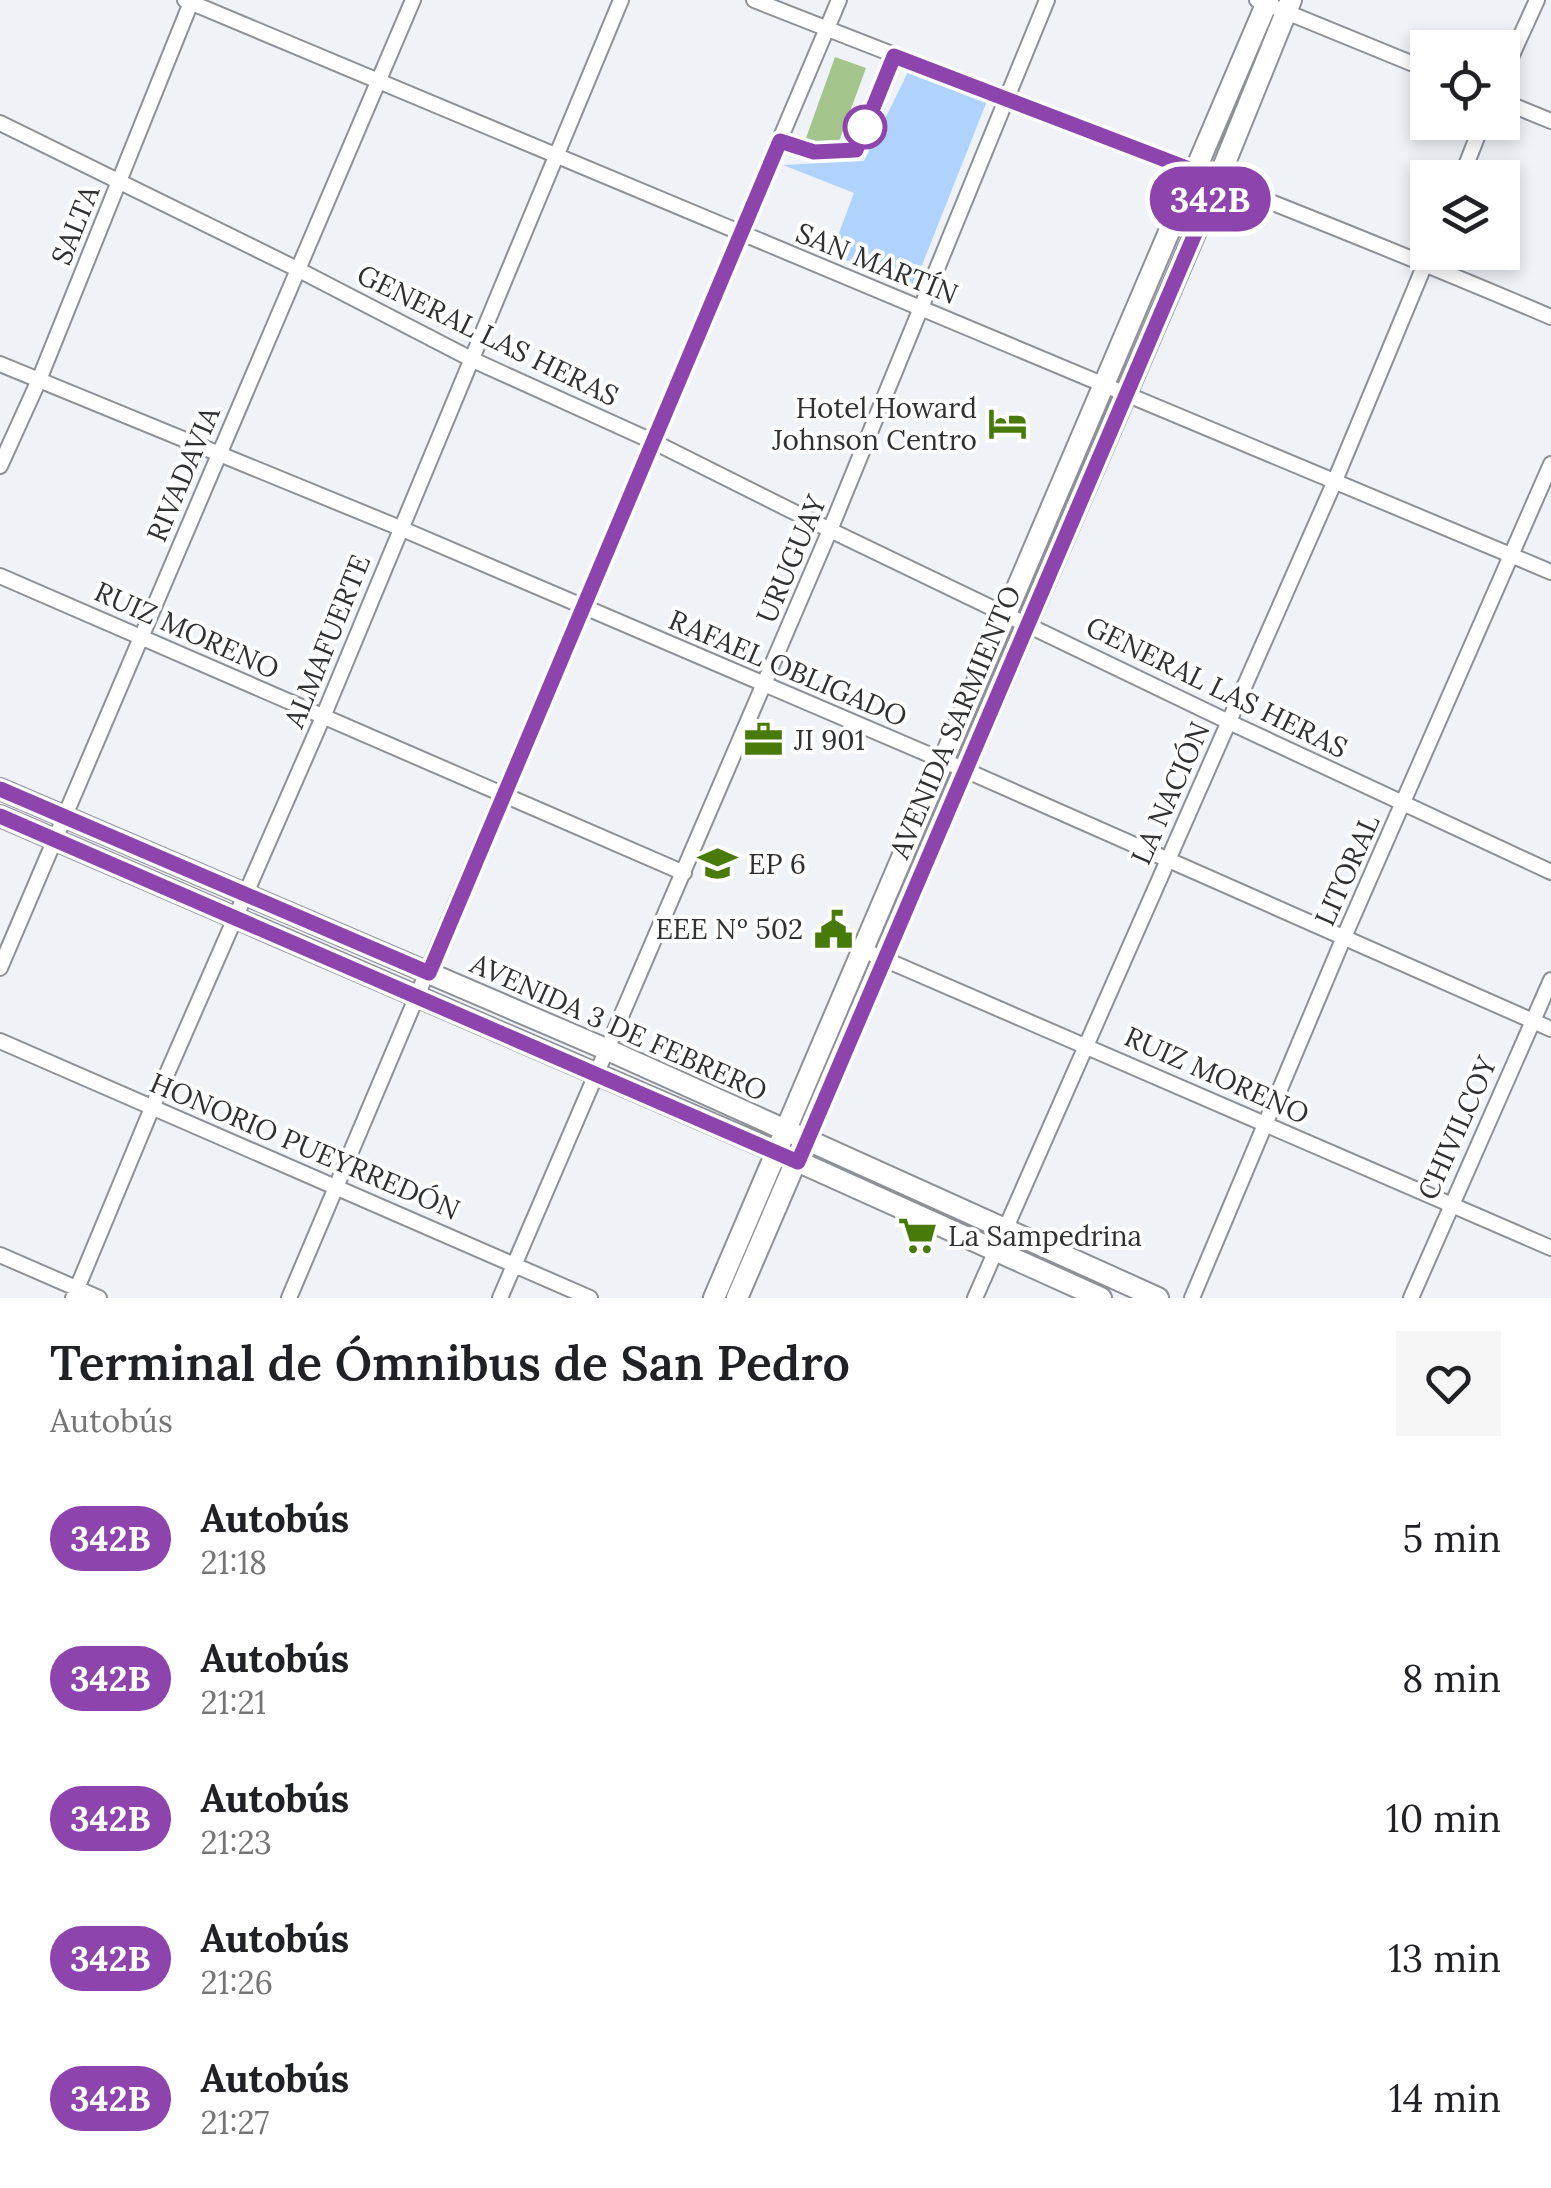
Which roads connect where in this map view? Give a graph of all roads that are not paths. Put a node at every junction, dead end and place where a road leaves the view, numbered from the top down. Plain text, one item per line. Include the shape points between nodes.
1 (413, 0) edge
2 (620, 0) edge
3 (754, 0) edge
4 (838, 0) edge
5 (1047, 0) edge
6 (1537, 0) edge
7 (189, 1) edge
8 (1274, 3) edge
9 (827, 29) junction
10 (1520, 37) edge
11 (894, 56) junction
12 (1410, 62) edge
13 (377, 81) junction
14 (1008, 101) junction
15 (1520, 108) edge
16 (1551, 121) edge
17 (0, 124) edge
18 (780, 141) junction
19 (557, 156) junction
20 (1195, 171) junction
21 (1218, 180) junction
22 (120, 182) junction
23 (740, 235) junction
24 (1410, 251) edge
25 (299, 270) junction
26 (1423, 270) edge
27 (1453, 270) edge
28 (923, 308) junction
29 (1551, 316) edge
30 (473, 360) junction
31 (0, 364) edge
32 (39, 380) junction
33 (1106, 386) junction
34 (1127, 393) junction
35 (654, 442) junction
36 (218, 455) junction
37 (1551, 464) edge
38 (0, 466) edge
39 (1334, 483) junction
40 (400, 528) junction
41 (830, 530) junction
42 (1511, 556) junction
43 (1551, 572) edge
44 (0, 576) edge
45 (584, 608) junction
46 (1018, 619) junction
47 (142, 638) junction
48 (764, 685) junction
49 (323, 718) junction
50 (1230, 722) junction
51 (943, 762) junction
52 (965, 770) junction
53 (0, 788) edge
54 (504, 795) junction
55 (1405, 804) junction
56 (0, 816) edge
57 (65, 816) junction
58 (55, 840) junction
59 (1167, 860) junction
60 (1551, 872) edge
61 (684, 873) junction
62 (246, 895) junction
63 (235, 918) junction
64 (1344, 937) junction
65 (863, 950) junction
66 (884, 958) junction
67 (0, 968) edge
68 (429, 973) junction
69 (1551, 980) edge
70 (419, 996) junction
71 (1532, 1022) junction
72 (1551, 1029) edge
73 (0, 1041) edge
74 (1087, 1044) junction
75 (608, 1050) junction
76 (597, 1074) junction
77 (152, 1108) junction
78 (1264, 1124) junction
79 (786, 1131) junction
80 (806, 1141) junction
81 (777, 1152) junction
82 (798, 1162) junction
83 (336, 1186) junction
84 (1450, 1206) junction
85 (1004, 1230) junction
86 (1551, 1248) edge
87 (995, 1251) junction
88 (0, 1255) edge
89 (516, 1264) junction
90 (75, 1293) edge
91 (100, 1298) edge
92 (289, 1298) edge
93 (500, 1298) edge
94 (590, 1298) edge
95 (714, 1298) edge
96 (737, 1298) edge
97 (975, 1298) edge
98 (1101, 1298) edge
99 (1158, 1298) edge
100 (1192, 1298) edge
101 (1411, 1298) edge

1 - 13 street, RIVADAVIA
2 - 19 street, ALMAFUERTE
3 - 9 street
4 - 9 street
5 - 14 street, URUGUAY
6 - 10 street
7 - 13 street, SAN MARTÍN
7 - 22 street, SALTA
8 - 12 street
8 - 20 main road, AVENIDA SARMIENTO
8 - 21 main road, AVENIDA SARMIENTO
9 - 11 street
9 - 18 street
11 - 14 street
11 - 18 lane via 856,150 814,152
13 - 19 street, SAN MARTÍN
13 - 25 street, RIVADAVIA
14 - 20 street
14 - 28 street, URUGUAY
15 - 16 street
17 - 22 street, GENERAL LAS HERAS
18 - 23 street
19 - 23 street, SAN MARTÍN
19 - 30 street, ALMAFUERTE
20 - 21 street
20 - 33 main road, AVENIDA SARMIENTO
21 - 24 street
21 - 34 main road, AVENIDA SARMIENTO
22 - 25 street, GENERAL LAS HERAS
22 - 32 street, SALTA
23 - 28 street, SAN MARTÍN
23 - 35 street
25 - 30 street, GENERAL LAS HERAS
25 - 36 street, RIVADAVIA
26 - 39 street, LA NACIÓN
27 - 29 street
28 - 33 street, SAN MARTÍN
28 - 41 street, URUGUAY
30 - 35 street, GENERAL LAS HERAS
30 - 40 street, ALMAFUERTE
31 - 32 street, RAFAEL OBLIGADO
32 - 36 street, RAFAEL OBLIGADO
32 - 38 street, SALTA
33 - 34 street, SAN MARTÍN
33 - 46 main road, AVENIDA SARMIENTO
34 - 39 street, SAN MARTÍN
34 - 46 main road, AVENIDA SARMIENTO
35 - 41 street, GENERAL LAS HERAS
35 - 45 street
36 - 40 street, RAFAEL OBLIGADO
36 - 47 street, RIVADAVIA
37 - 42 street, LITORAL
39 - 42 street, SAN MARTÍN
39 - 50 street, LA NACIÓN
40 - 45 street, RAFAEL OBLIGADO
40 - 49 street, ALMAFUERTE
41 - 46 street, GENERAL LAS HERAS
41 - 48 street, URUGUAY
42 - 43 street, SAN MARTÍN
42 - 55 street, LITORAL
44 - 47 street, RUIZ MORENO
45 - 48 street, RAFAEL OBLIGADO
45 - 54 street
46 - 50 street, GENERAL LAS HERAS
46 - 51 main road, AVENIDA SARMIENTO
46 - 52 main road, AVENIDA SARMIENTO
47 - 49 street, RUIZ MORENO
47 - 57 street, RIVADAVIA
48 - 51 street, RAFAEL OBLIGADO
48 - 61 street, URUGUAY
49 - 54 street, RUIZ MORENO
49 - 62 street, ALMAFUERTE
50 - 55 street, GENERAL LAS HERAS
50 - 59 street, LA NACIÓN
51 - 52 street, RAFAEL OBLIGADO
51 - 65 main road, AVENIDA SARMIENTO
52 - 59 street, RAFAEL OBLIGADO
52 - 66 main road, AVENIDA SARMIENTO
53 - 57 main road, AVENIDA 3 DE FEBRERO
54 - 61 street, RUIZ MORENO
54 - 68 street
55 - 60 street, GENERAL LAS HERAS
55 - 64 street, LITORAL
56 - 58 main road, AVENIDA 3 DE FEBRERO
57 - 58 street, RIVADAVIA
57 - 62 main road, AVENIDA 3 DE FEBRERO
58 - 63 main road, AVENIDA 3 DE FEBRERO
58 - 67 street, RIVADAVIA
59 - 64 street, RAFAEL OBLIGADO
59 - 74 street, LA NACIÓN
61 - 75 street, URUGUAY
62 - 63 street, ALMAFUERTE
62 - 68 main road, AVENIDA 3 DE FEBRERO
63 - 70 main road, AVENIDA 3 DE FEBRERO
63 - 77 street, ALMAFUERTE
64 - 71 street, RAFAEL OBLIGADO
64 - 78 street, LITORAL
65 - 66 street, RUIZ MORENO
65 - 79 main road, AVENIDA SARMIENTO
66 - 74 street, RUIZ MORENO
66 - 80 main road, AVENIDA SARMIENTO
68 - 70 street
68 - 75 main road, AVENIDA 3 DE FEBRERO
69 - 71 street, CHIVILCOY
70 - 76 main road, AVENIDA 3 DE FEBRERO
70 - 83 street
71 - 72 street, RAFAEL OBLIGADO
71 - 84 street, CHIVILCOY
73 - 77 street, HONORIO PUEYRREDÓN
74 - 78 street, RUIZ MORENO
74 - 85 street, LA NACIÓN
75 - 76 street, URUGUAY
75 - 79 main road, AVENIDA 3 DE FEBRERO
76 - 81 main road, AVENIDA 3 DE FEBRERO
76 - 89 street, URUGUAY
77 - 83 street, HONORIO PUEYRREDÓN
77 - 90 street, ALMAFUERTE
78 - 84 street, RUIZ MORENO
78 - 100 street, LITORAL
79 - 80 main road, AVENIDA 3 DE FEBRERO
79 - 81 main road, AVENIDA SARMIENTO
80 - 82 main road, AVENIDA SARMIENTO
80 - 85 main road, AVENIDA 3 DE FEBRERO
81 - 82 main road, AVENIDA 3 DE FEBRERO
81 - 95 main road, AVENIDA SARMIENTO
82 - 87 main road, AVENIDA 3 DE FEBRERO
82 - 96 main road, AVENIDA SARMIENTO
83 - 89 street, HONORIO PUEYRREDÓN
83 - 92 street
84 - 86 street, RUIZ MORENO
84 - 101 street, CHIVILCOY
85 - 87 street, LA NACIÓN
85 - 99 main road, AVENIDA 3 DE FEBRERO
87 - 97 street, LA NACIÓN
87 - 98 main road, AVENIDA 3 DE FEBRERO
88 - 90 street
89 - 93 street, URUGUAY
89 - 94 street, HONORIO PUEYRREDÓN
90 - 91 street

